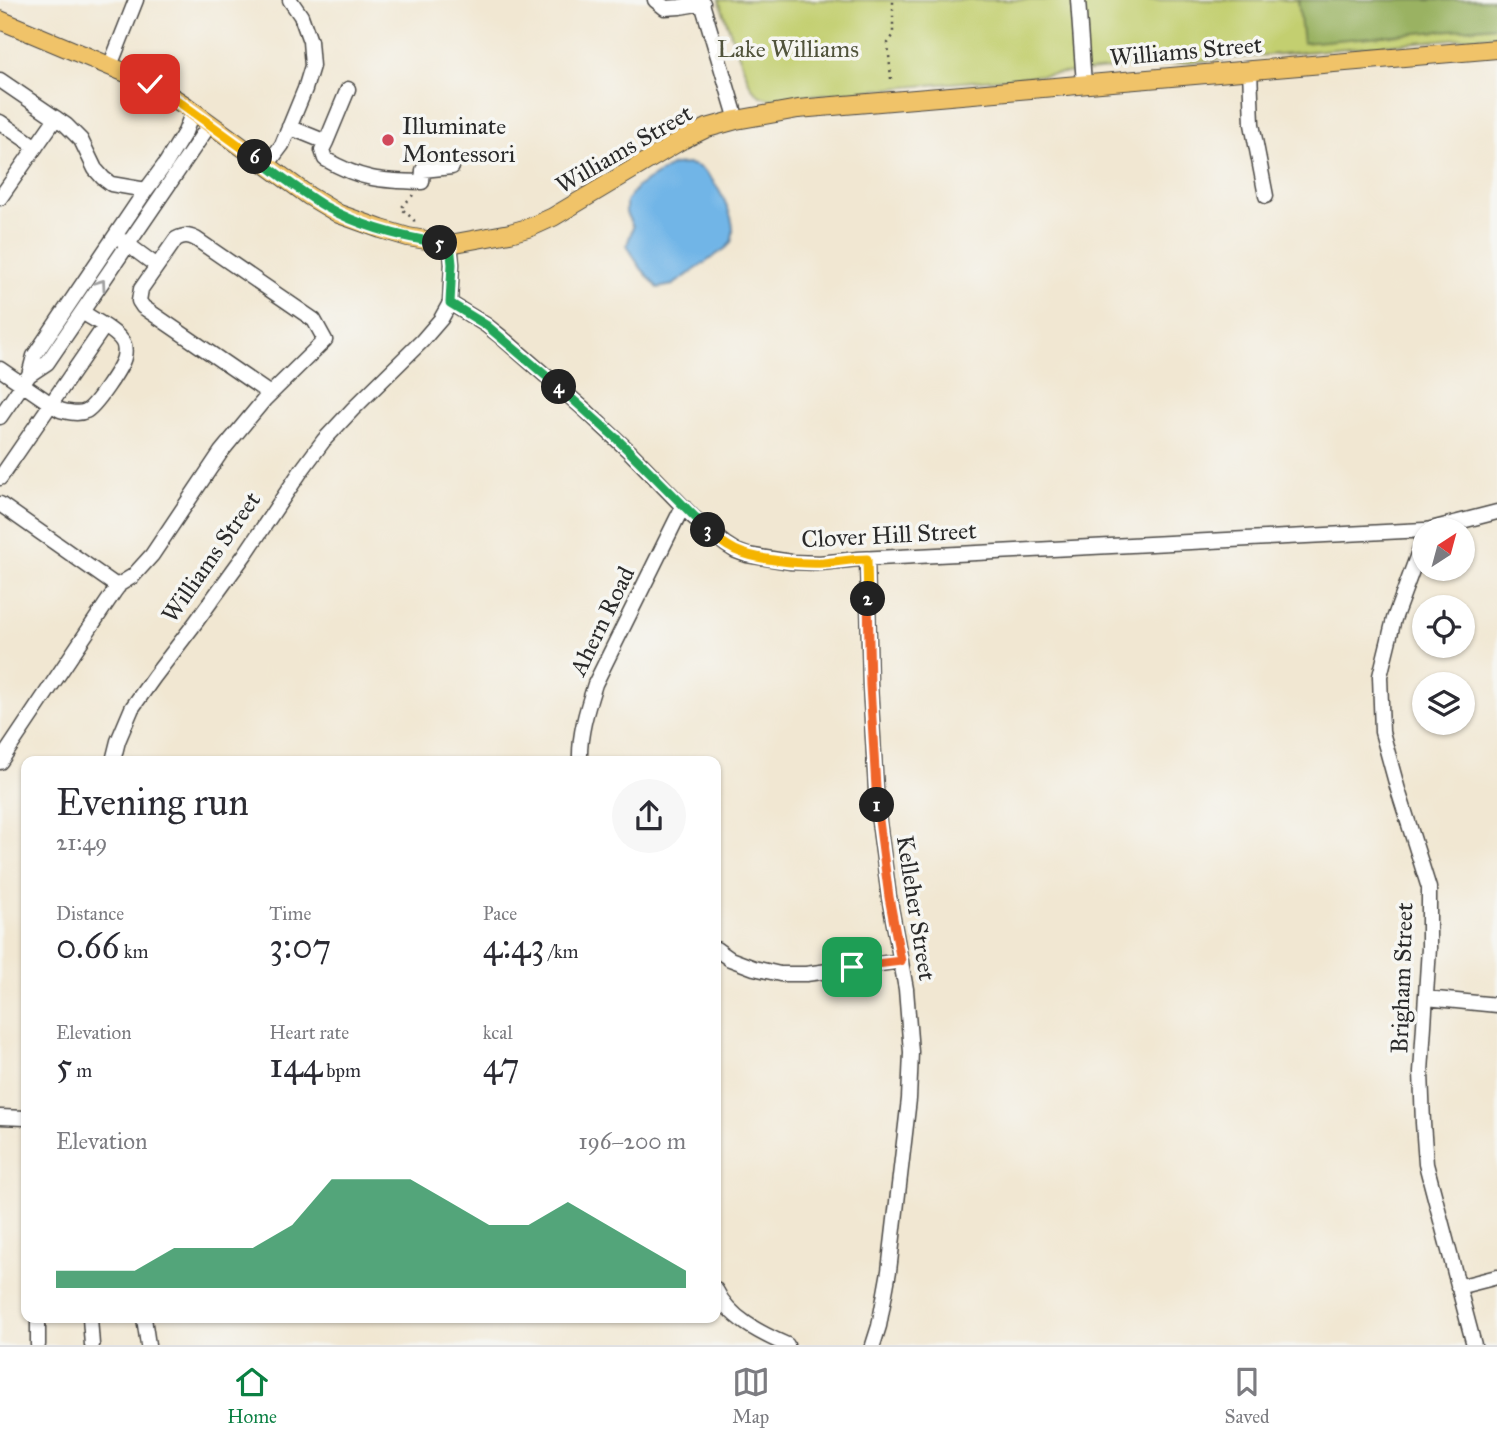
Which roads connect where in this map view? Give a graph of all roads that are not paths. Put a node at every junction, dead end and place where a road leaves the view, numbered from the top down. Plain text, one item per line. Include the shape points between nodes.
1 (136, 0) edge
2 (290, 0) edge
3 (655, 0) edge
4 (1078, 0) edge
5 (702, 1) edge
6 (0, 20) edge
7 (1497, 49) edge
8 (110, 66) junction
9 (1250, 69) junction
10 (0, 80) edge
11 (1084, 84) junction
12 (348, 89) dead end
13 (193, 111) junction
14 (56, 118) junction
15 (737, 120) junction
16 (0, 121) edge
17 (210, 124) junction
18 (289, 127) junction
19 (326, 142) junction
20 (36, 147) junction
21 (267, 166) junction
22 (452, 167) dead end
23 (146, 190) junction
24 (1266, 196) dead end
25 (0, 198) edge
26 (122, 241) junction
27 (450, 244) junction
28 (157, 266) junction
29 (450, 303) junction
30 (82, 312) junction
31 (104, 327) junction
32 (0, 369) edge
33 (26, 380) junction
34 (270, 394) junction
35 (51, 404) junction
36 (0, 417) edge
37 (0, 478) edge
38 (0, 504) edge
39 (683, 506) junction
40 (1497, 512) edge
41 (1473, 518) edge
42 (1412, 531) edge
43 (867, 559) junction
44 (1412, 570) edge
45 (118, 587) junction
46 (114, 756) edge
47 (580, 756) edge
48 (0, 761) edge
49 (721, 952) edge
50 (901, 961) junction
51 (1426, 998) junction
52 (1497, 1004) edge
53 (0, 1117) edge
54 (21, 1118) edge
55 (1497, 1277) edge
56 (1458, 1287) junction
57 (721, 1300) edge
58 (38, 1323) edge
59 (90, 1323) edge
60 (145, 1323) edge
61 (38, 1345) edge
62 (92, 1345) edge
63 (148, 1345) edge
64 (787, 1345) edge
65 (873, 1345) edge
66 (1474, 1345) edge

1 - 8 street
2 - 18 street via 310,41 312,66
3 - 5 street via 665,8
4 - 11 street
5 - 15 street
6 - 8 main road
7 - 9 main road, Williams Street
8 - 13 main road
9 - 11 main road, Williams Street
9 - 24 street via 1252,124
10 - 14 street
11 - 15 main road, Williams Street via 798,109
12 - 19 street
13 - 17 main road
13 - 23 street via 185,132
14 - 20 street
14 - 23 street via 81,140 103,178 111,184
15 - 27 main road, Williams Street via 680,141 531,227
16 - 20 street
17 - 21 main road
17 - 26 street
18 - 19 street
18 - 21 street
19 - 22 street via 322,150 325,159 370,179 422,182 423,170
20 - 25 street
21 - 27 main road via 339,214 399,234
23 - 26 street
26 - 28 street
30 -> 26 street
26 - 33 street via 34,356
27 - 29 street
28 - 34 street via 139,295 143,307
28 - 34 street via 176,239 188,235 314,320 325,340
29 - 39 street, Clover Hill Street via 486,325 584,409
29 - 46 street, Williams Street via 422,341 324,440 301,471 132,709
30 - 31 street
30 - 33 street via 47,363
31 - 35 street
31 - 35 street via 122,341 125,350 118,370 86,411 68,412
32 - 33 street
33 - 35 street
33 - 36 street
34 - 45 street via 221,453 152,555
35 - 37 street
38 - 45 street
39 - 43 street, Clover Hill Street via 725,544 747,555 802,563
39 - 47 street, Ahern Road via 595,684
40 - 41 street, Clover Hill Street
42 - 43 street, Clover Hill Street
43 - 50 street, Kelleher Street via 877,807
44 - 51 street, Brigham Street via 1380,676 1382,732 1429,888
45 - 48 street
49 - 50 street via 780,974
50 - 65 street, Kelleher Street via 911,1052 909,1099 889,1271
51 - 52 street
51 - 56 street, Brigham Street via 1421,1072 1426,1164
53 - 54 street
55 - 56 street
56 - 66 street, Brigham Street
57 - 64 street via 757,1332
58 - 61 street
59 - 62 street
60 - 63 street

